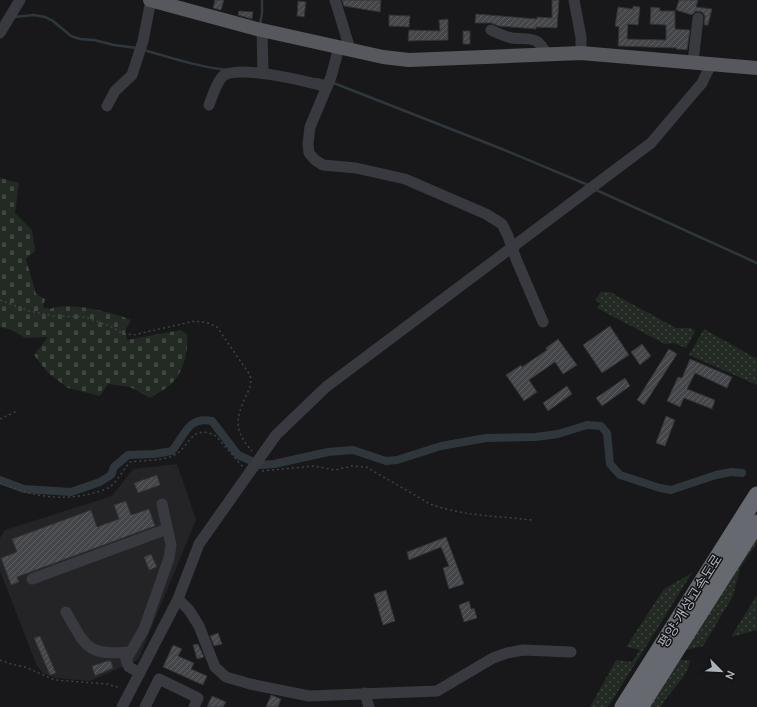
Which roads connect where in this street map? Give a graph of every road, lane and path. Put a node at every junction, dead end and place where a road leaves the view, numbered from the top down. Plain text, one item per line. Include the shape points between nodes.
1 (20, 0) edge
2 (151, 0) edge
3 (335, 0) edge
4 (574, 0) edge
5 (698, 18) dead end
6 (260, 30) junction
7 (491, 30) dead end
8 (0, 33) edge
9 (343, 47) junction
10 (581, 53) junction
11 (547, 55) junction
12 (693, 62) junction
13 (711, 64) junction
14 (757, 68) edge
15 (263, 72) junction
16 (329, 82) junction
17 (209, 105) dead end
18 (107, 106) dead end
19 (513, 247) junction
20 (0, 300) edge
21 (543, 322) dead end
22 (17, 411) dead end
23 (0, 419) edge
24 (254, 466) junction
25 (0, 483) edge
26 (757, 495) edge
27 (162, 504) dead end
28 (532, 520) dead end
29 (757, 523) edge
30 (167, 529) junction
31 (32, 579) dead end
32 (178, 599) junction
33 (66, 612) dead end
34 (130, 652) junction
35 (571, 652) dead end
36 (0, 660) edge
37 (140, 673) junction
38 (130, 692) junction
39 (365, 693) junction
40 (122, 707) edge
41 (145, 707) edge
42 (194, 707) edge
43 (369, 707) edge
44 (623, 707) edge
45 (640, 707) edge

1 - 8 street
2 - 6 main road
2 - 18 street via 143,41 132,75 115,91
3 - 9 street
4 - 10 street via 581,37
5 - 12 street
6 - 9 main road
6 - 15 street
7 - 11 street via 510,38 535,39 541,43
9 - 11 main road via 383,57 409,60
9 - 16 street
10 - 11 main road
10 - 12 main road
12 - 13 main road
13 - 14 main road
13 - 19 street via 702,83 651,143 588,193
15 - 16 street via 275,77
15 - 17 street via 227,74 221,77
16 - 19 street via 310,127 309,153 314,160 323,165 386,173 426,187 502,224
19 - 21 street via 516,260
19 - 24 street via 326,387 276,435
20 - 24 path via 29,311 53,316 85,317 133,335 195,322 208,323 217,328 250,375 252,382 241,405 239,423 240,438
22 - 23 path
24 - 25 path via 235,459 216,436 200,432 171,457 130,462 113,484 106,489 84,495 53,498 25,493
24 - 28 path via 314,466 335,470 366,467 441,508
24 - 32 street via 199,544
26 - 44 highway, 평양-개성고속도로
27 - 30 street
29 - 45 highway, 평양-개성고속도로
30 - 31 street
30 - 34 street via 169,558 144,629
32 - 37 street
32 - 39 street via 199,626 215,668 226,677 309,696
33 - 34 street via 89,647 110,654
34 - 37 street via 126,660 130,667
35 - 39 street via 523,650 507,653 493,658 437,691
36 - 38 path via 55,680 107,684
37 - 38 street
38 - 40 street
39 - 43 street
41 - 42 street via 159,680 198,698

